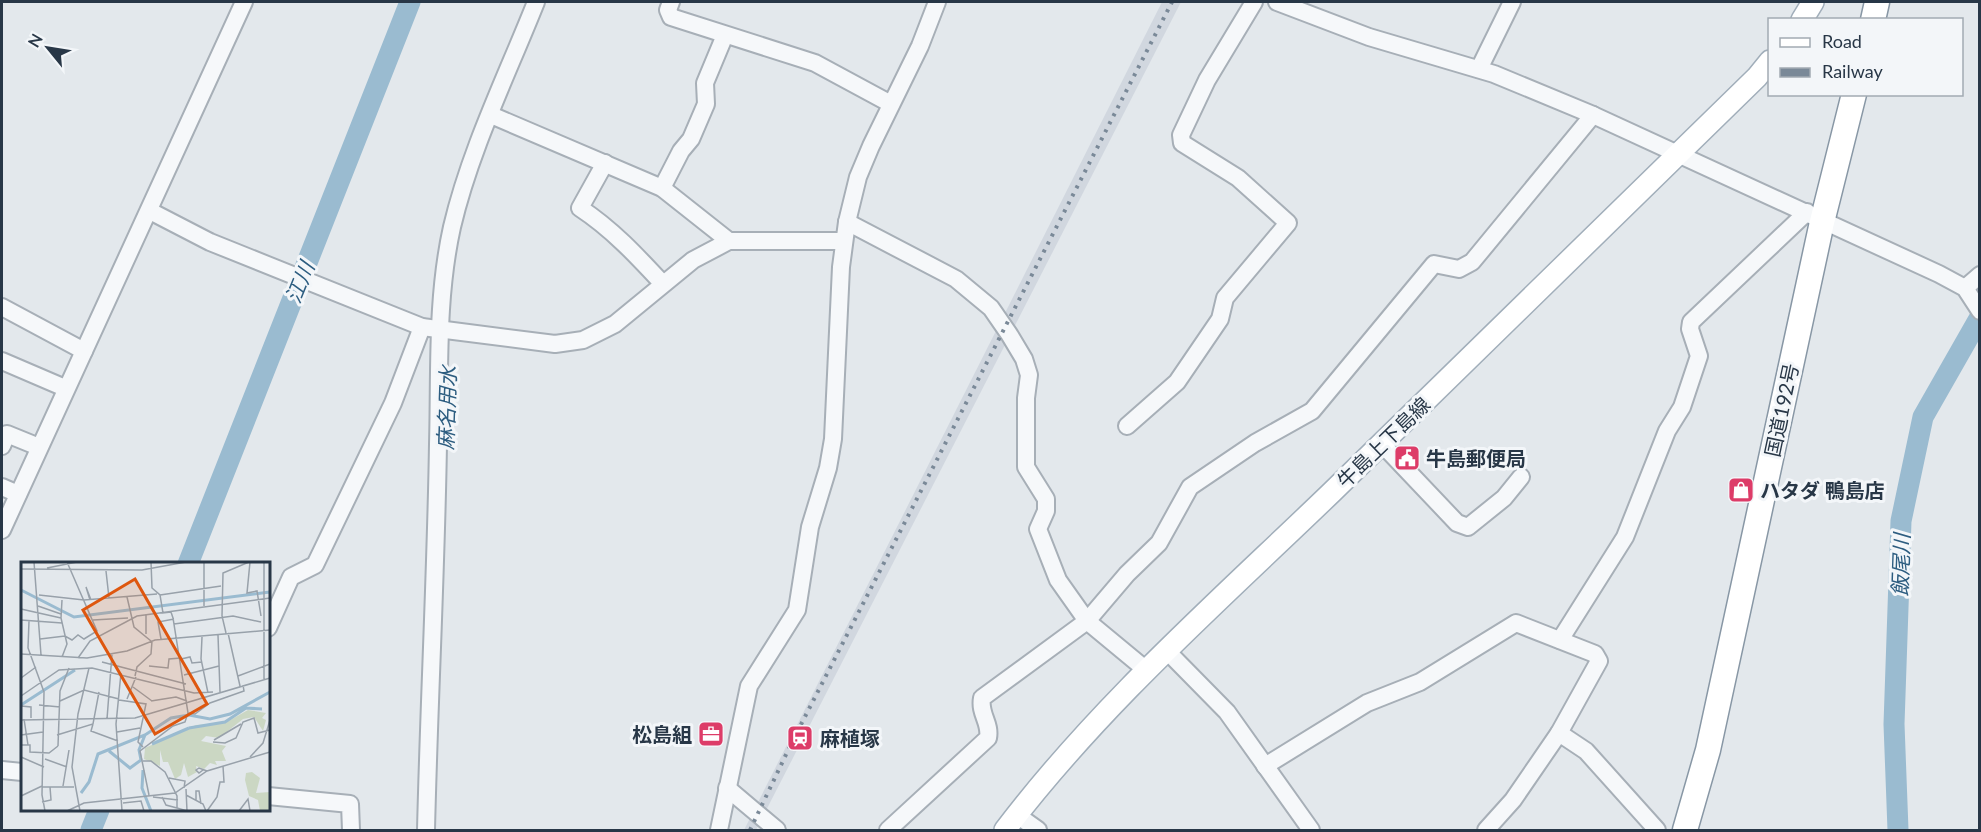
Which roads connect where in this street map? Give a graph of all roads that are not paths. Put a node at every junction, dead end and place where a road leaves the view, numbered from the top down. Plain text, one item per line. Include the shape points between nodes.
1 (244, 2) edge
2 (536, 2) edge
3 (671, 2) edge
4 (937, 2) edge
5 (1254, 2) edge
6 (1277, 2) edge
7 (1512, 2) edge
8 (1813, 2) edge
9 (1877, 2) edge
10 (1803, 18) edge
11 (1873, 18) edge
12 (724, 35) junction
13 (1768, 63) edge
14 (1479, 69) junction
15 (1853, 96) edge
16 (891, 104) junction
17 (1593, 115) junction
18 (495, 116) junction
19 (1678, 154) junction
20 (605, 163) junction
21 (662, 188) junction
22 (150, 211) junction
23 (1814, 217) junction
24 (847, 222) junction
25 (729, 241) junction
26 (843, 241) junction
27 (1980, 275) edge
28 (663, 284) junction
29 (1967, 292) junction
30 (2, 307) edge
31 (1980, 311) edge
32 (439, 330) junction
33 (84, 351) junction
34 (2, 361) edge
35 (65, 388) junction
36 (2, 422) edge
37 (1127, 426) dead end
38 (40, 444) junction
39 (1382, 444) junction
40 (2, 446) edge
41 (1521, 477) dead end
42 (2, 487) edge
43 (18, 494) junction
44 (2, 530) edge
45 (1088, 621) junction
46 (270, 624) edge
47 (1560, 640) junction
48 (1167, 651) junction
49 (1145, 669) junction
50 (1559, 733) junction
51 (1265, 766) junction
52 (2, 770) edge
53 (21, 772) edge
54 (727, 788) junction
55 (270, 796) edge
56 (1011, 823) edge
57 (351, 831) edge
58 (426, 831) edge
59 (719, 831) edge
60 (777, 831) edge
61 (888, 831) edge
62 (1038, 831) edge
63 (1311, 831) edge
64 (1486, 831) edge
65 (1657, 831) edge
66 (1685, 831) edge

1 - 22 street
2 - 18 street
3 - 12 street via 671,17
4 - 16 street via 921,46
5 - 37 street via 1207,80 1181,135 1182,143 1238,178 1288,222 1225,298 1220,319 1177,382
6 - 14 street via 1370,37
7 - 14 street
8 - 10 main road
9 - 11 highway
12 - 16 street via 815,63
12 - 21 street via 705,83 706,105 691,140
13 - 19 main road, 牛島上下島線
14 - 17 street
15 - 23 highway, 国道192号
16 - 24 street via 858,177
17 - 19 street
17 - 45 street via 1472,262 1459,269 1434,264 1312,411 1190,487 1159,543
18 - 20 street
18 - 32 street via 463,190 452,227
19 - 23 street
19 - 39 main road, 牛島上下島線
20 - 21 street
20 - 28 street via 580,208 602,222
21 - 25 street
22 - 32 street via 210,242
22 - 33 street
23 - 29 street
23 - 47 street via 1691,322 1699,356 1682,407 1667,431 1625,537
23 - 66 highway, 国道192号 via 1708,750
24 - 26 street
24 - 45 street via 930,264 971,290 991,308 1024,359 1029,375 1026,467 1046,500 1038,529 1058,580
25 - 26 street
25 - 28 street via 693,260
26 - 54 street via 833,439 810,527 801,598 783,635 749,686
27 - 29 street
28 - 32 street via 615,324 583,340 555,344
29 - 31 street
30 - 33 street
32 - 46 street via 393,403 315,565 291,577
32 - 58 street
33 - 35 street
34 - 35 street
35 - 38 street
36 - 38 street
38 - 40 street via 7,434
38 - 43 street
39 - 41 street via 1457,523 1468,527 1504,498
39 - 48 main road, 牛島上下島線
42 - 43 street
43 - 44 street
45 - 49 street
45 - 61 street via 982,698 980,710 990,729 988,738
47 - 50 street via 1595,654 1599,661
47 - 51 street via 1516,623 1420,682 1367,703
48 - 49 main road, 牛島上下島線
48 - 51 street via 1227,712
49 - 56 main road, 牛島上下島線 via 1078,741
50 - 64 street via 1513,800
50 - 65 street via 1586,752
51 - 63 street
52 - 53 street
54 - 59 street
54 - 60 street
55 - 57 street via 350,804
56 - 62 street

